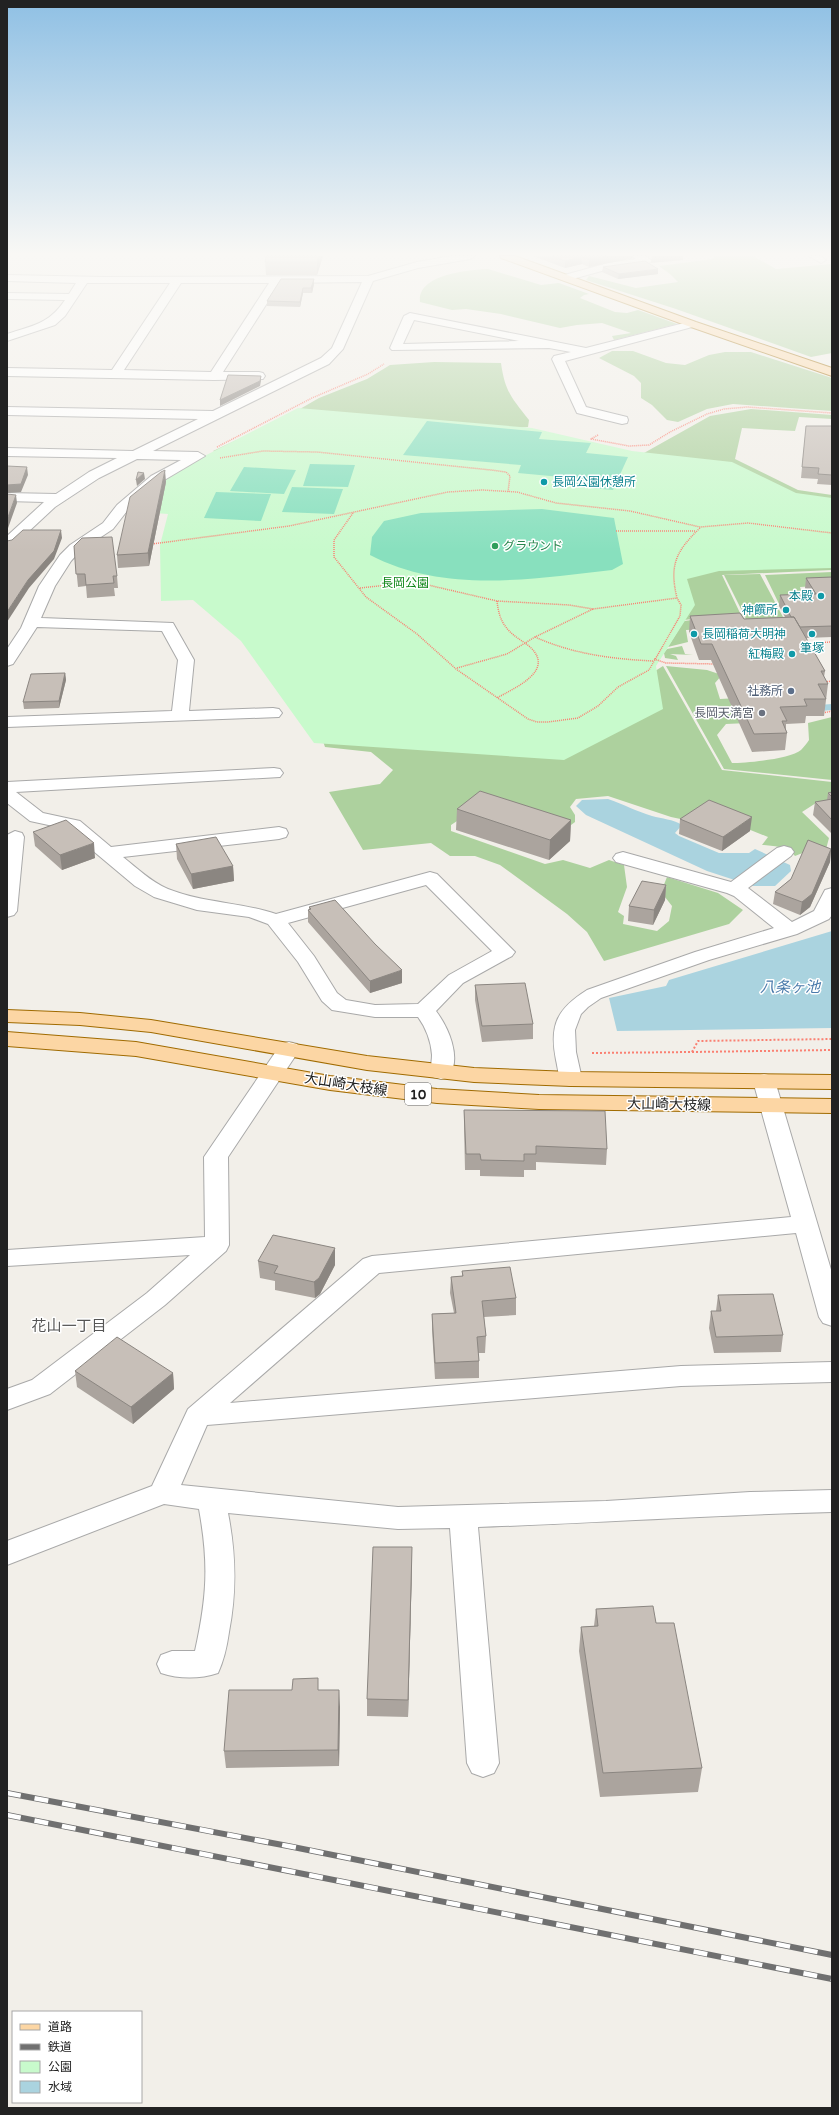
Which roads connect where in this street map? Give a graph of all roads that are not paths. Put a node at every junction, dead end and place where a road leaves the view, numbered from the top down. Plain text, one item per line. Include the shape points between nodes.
1 (128, 355) edge
2 (228, 355) edge
3 (332, 355) edge
4 (572, 355) edge
5 (782, 355) edge
6 (7, 372) edge
7 (832, 372) edge
8 (115, 374) junction
9 (214, 376) junction
10 (296, 377) junction
11 (7, 411) edge
12 (217, 415) junction
13 (622, 420) dead end
14 (7, 452) edge
15 (135, 454) junction
16 (7, 497) edge
17 (58, 498) junction
18 (8, 543) edge
19 (32, 622) junction
20 (8, 658) edge
21 (273, 713) dead end
22 (180, 716) junction
23 (7, 722) edge
24 (274, 773) dead end
25 (7, 787) edge
26 (7, 794) edge
27 (52, 820) junction
28 (279, 833) dead end
29 (11, 838) edge
30 (108, 853) junction
31 (780, 856) dead end
32 (623, 858) dead end
33 (739, 886) junction
34 (832, 894) edge
35 (7, 911) edge
36 (275, 920) junction
37 (790, 930) junction
38 (424, 1010) junction
39 (7, 1016) edge
40 (7, 1039) edge
41 (289, 1049) junction
42 (273, 1072) junction
43 (441, 1072) junction
44 (571, 1079) junction
45 (764, 1081) junction
46 (832, 1082) edge
47 (771, 1106) junction
48 (832, 1106) edge
49 (805, 1224) junction
50 (217, 1245) junction
51 (7, 1258) edge
52 (832, 1317) edge
53 (832, 1372) edge
54 (7, 1400) edge
55 (198, 1416) junction
56 (163, 1492) junction
57 (212, 1500) junction
58 (832, 1501) edge
59 (463, 1516) junction
60 (7, 1553) edge
61 (172, 1664) dead end
62 (483, 1763) dead end

1 - 8 street
2 - 9 street
3 - 10 street via 320,365
4 - 13 street via 558,359 581,410
5 - 7 main road
6 - 8 street
8 - 9 street
9 - 10 street
10 - 12 street
11 - 12 street
12 - 15 street
14 - 15 street
15 - 17 street via 94,475
15 - 19 street via 198,456 156,479 122,508 108,526 75,548 54,573
16 - 17 street
17 - 18 street
19 - 20 street
19 - 22 street via 167,626 186,660
21 - 22 street
22 - 23 street
24 - 25 street
26 - 27 street via 37,817
27 - 29 street
27 - 30 street via 73,825
28 - 30 street
29 - 35 street
30 - 36 street via 142,882 161,893 197,904 252,912
31 - 33 street
32 - 33 street
33 - 37 street via 741,892
34 - 37 street via 822,915
36 - 38 street via 307,960 329,997 340,1005 375,1011
36 - 38 street via 430,878 505,952 456,979
37 - 44 street via 702,956 594,994 582,1001 567,1017 564,1026
38 - 43 street via 441,1039 444,1060
39 - 41 main road, 大山崎大枝線 / 10 via 80,1019 151,1026
40 - 42 main road, 大山崎大枝線 / 10 via 136,1049
41 - 42 street
41 - 43 main road, 大山崎大枝線 / 10 via 367,1063
42 - 47 main road, 大山崎大枝線 / 10 via 382,1090 475,1099
42 - 50 street via 216,1157
43 - 44 main road, 大山崎大枝線 / 10
44 - 45 main road, 大山崎大枝線 / 10
45 - 46 main road, 大山崎大枝線 / 10
45 - 47 street
47 - 48 main road, 大山崎大枝線 / 10
47 - 49 street
49 - 52 street
49 - 55 street via 372,1266
50 - 51 street
50 - 54 street via 156,1299 42,1387
53 - 55 street via 681,1376
55 - 56 street
56 - 57 street
56 - 60 street
57 - 59 street via 398,1518
57 - 61 street via 220,1547 221,1586 216,1629 207,1664
58 - 59 street
59 - 62 street

